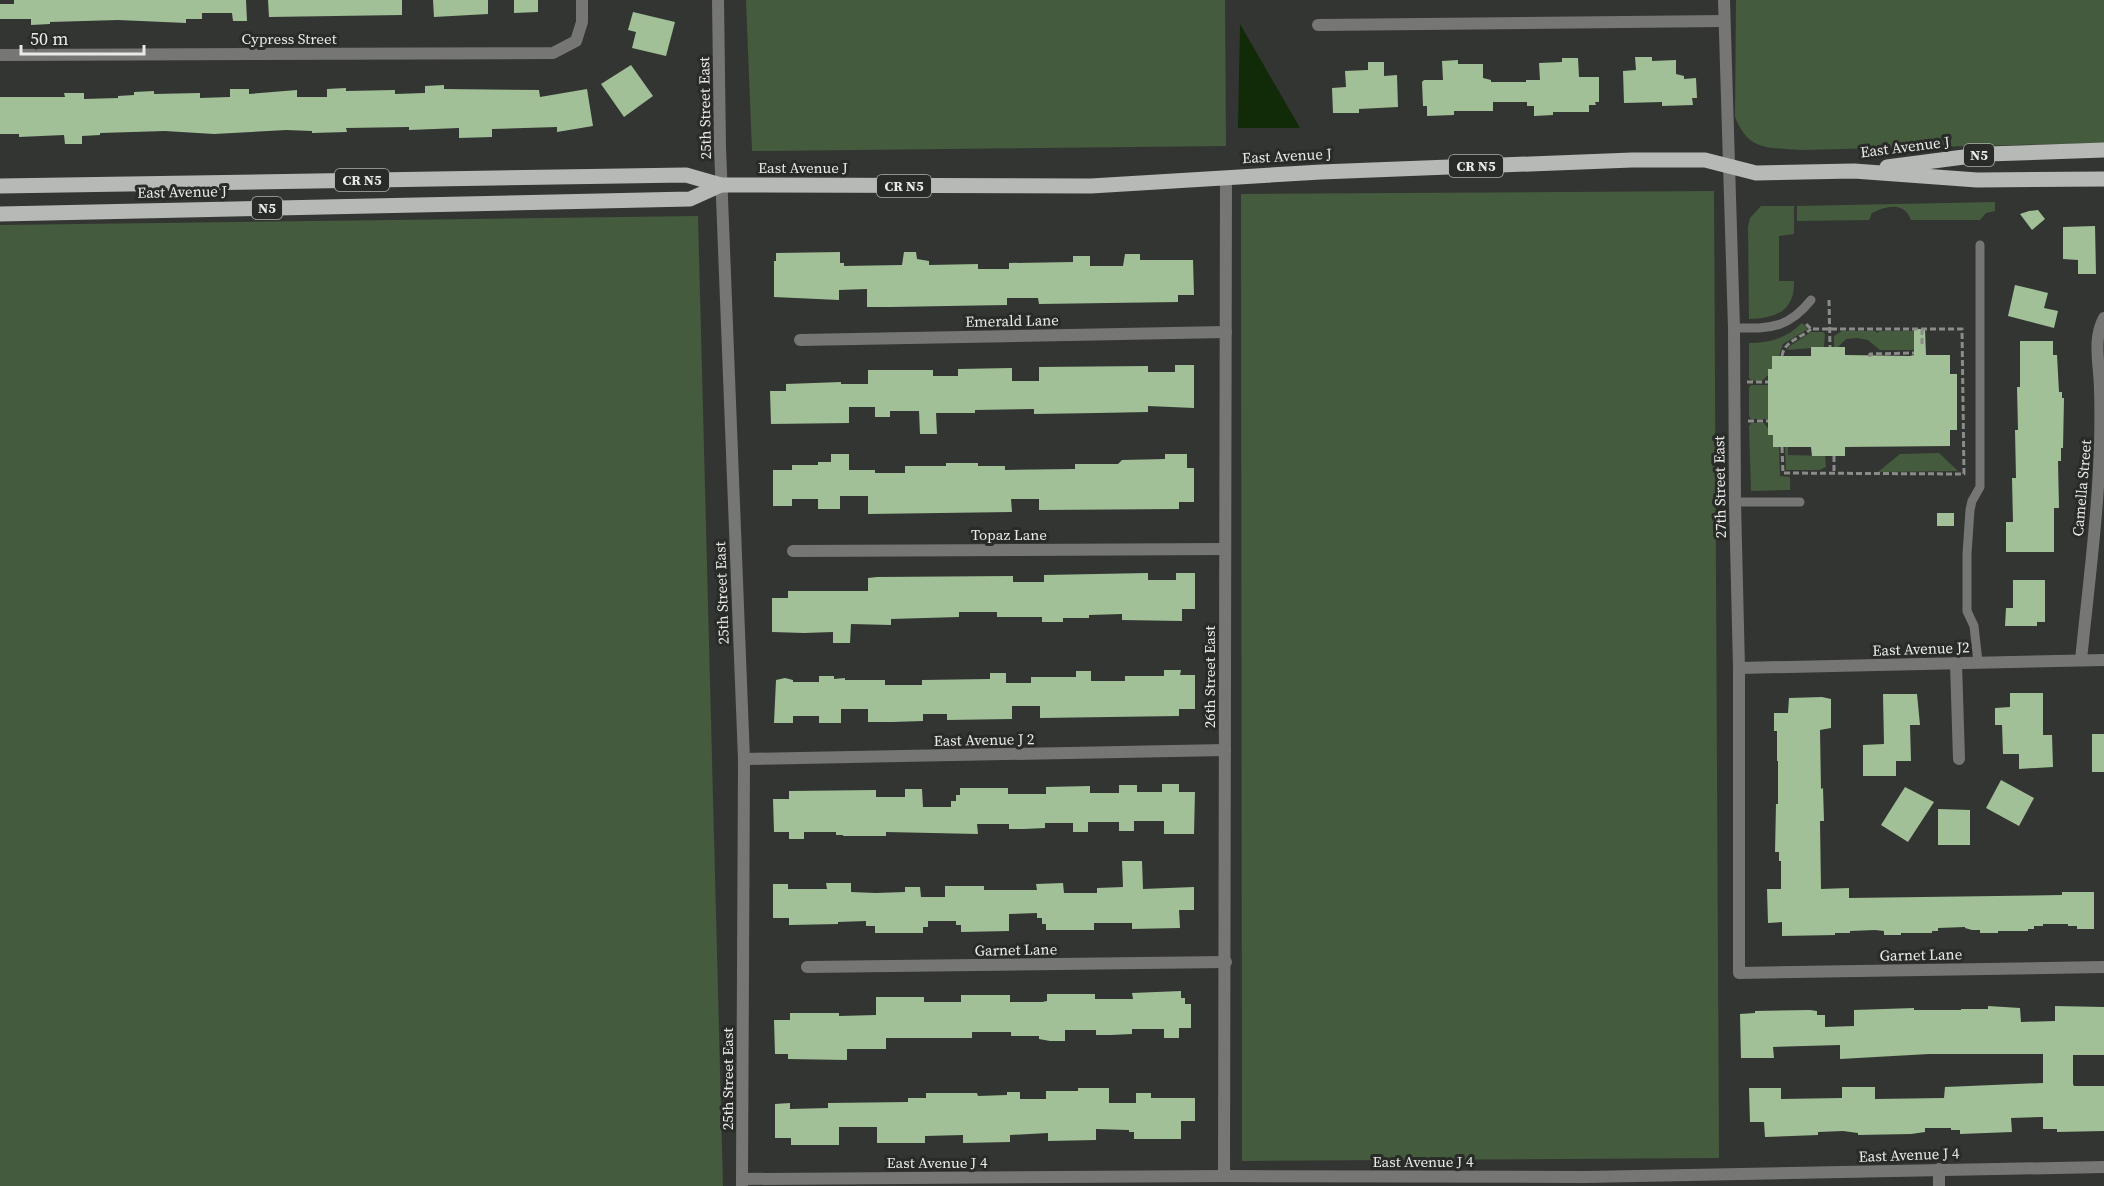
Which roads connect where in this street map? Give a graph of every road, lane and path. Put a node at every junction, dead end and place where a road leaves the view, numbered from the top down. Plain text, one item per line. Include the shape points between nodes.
1 (582, 0) edge
2 (718, 0) edge
3 (1724, 0) edge
4 (1724, 21) junction
5 (1318, 25) dead end
6 (0, 56) edge
7 (2104, 150) edge
8 (1729, 166) junction
9 (1854, 171) junction
10 (1226, 177) junction
11 (2104, 179) edge
12 (722, 185) junction
13 (0, 186) edge
14 (0, 214) edge
15 (1980, 245) dead end
16 (1811, 300) dead end
17 (1829, 300) dead end
18 (1797, 315) junction
19 (2104, 318) edge
20 (1734, 328) junction
21 (1811, 329) junction
22 (1830, 329) junction
23 (1922, 329) junction
24 (1226, 332) junction
25 (800, 340) dead end
26 (1922, 346) dead end
27 (1830, 347) dead end
28 (1914, 353) dead end
29 (1782, 356) dead end
30 (1870, 357) dead end
31 (1747, 382) dead end
32 (1768, 382) dead end
33 (1748, 421) dead end
34 (1768, 421) dead end
35 (1782, 447) dead end
36 (1834, 456) dead end
37 (1834, 472) junction
38 (1735, 502) junction
39 (1800, 502) dead end
40 (1225, 549) junction
41 (793, 551) dead end
42 (2081, 660) junction
43 (2104, 660) edge
44 (1978, 662) junction
45 (1956, 663) junction
46 (1739, 668) junction
47 (1225, 750) junction
48 (744, 759) junction
49 (1959, 759) dead end
50 (1226, 962) junction
51 (807, 967) dead end
52 (2104, 967) edge
53 (1739, 973) joint
54 (2104, 1167) edge
55 (1939, 1169) junction
56 (1224, 1176) junction
57 (1318, 1181) edge
58 (1736, 1181) edge
59 (1585, 1182) edge
60 (742, 1183) edge
61 (1940, 1186) edge

1 - 6 street, Cypress Street via 582,22 576,41 552,53
2 - 12 street, 25th Street East
3 - 4 street, 27th Street East
4 - 5 street
4 - 8 street, 27th Street East
7 - 9 main road, East Avenue J / N5 via 1987,154
8 - 9 main road, East Avenue J / CR N5 via 1756,173
8 - 10 main road, East Avenue J / CR N5 via 1705,160 1632,160
8 - 20 street, 27th Street East
9 - 11 main road, East Avenue J / CR N5 via 1977,180
10 - 12 main road, East Avenue J / CR N5 via 1091,186
10 - 24 street, 26th Street East
12 - 13 main road, East Avenue J / CR N5 via 686,175
12 - 14 main road, East Avenue J / N5 via 690,199
12 - 48 street, 25th Street East
15 - 44 lane via 1980,487 1972,501 1968,523 1967,610 1974,626
16 - 18 lane
17 - 22 path
18 - 20 lane via 1768,328
18 - 21 path
19 - 42 street, Camella Street via 2097,334 2100,469
20 - 38 street, 27th Street East
21 - 22 path
21 - 29 path via 1788,343
22 - 23 path
22 - 27 path
23 - 26 path
23 - 37 path via 1962,329 1964,474
24 - 25 street, Emerald Lane
24 - 40 street, 26th Street East
28 - 30 path
31 - 32 path
33 - 34 path
35 - 37 path via 1783,473
36 - 37 path
38 - 39 lane
38 - 46 street, 27th Street East
40 - 41 street, Topaz Lane
40 - 47 street, 26th Street East
42 - 43 street, East Avenue J2
42 - 44 street, East Avenue J2
44 - 45 street, East Avenue J2
45 - 46 street, East Avenue J2
45 - 49 street
46 - 53 street, 27th Street East
47 - 48 street, East Avenue J 2
47 - 50 street, 26th Street East
48 - 60 street, 25th Street East
50 - 51 street, Garnet Lane
50 - 56 street, 26th Street East
52 - 53 street, Garnet Lane
54 - 55 street, East Avenue J 4
55 - 58 street, East Avenue J 4
55 - 61 street
56 - 57 street, East Avenue J 4
56 - 60 street, East Avenue J 4
57 - 59 street, East Avenue J 4
58 - 59 street, East Avenue J 4

